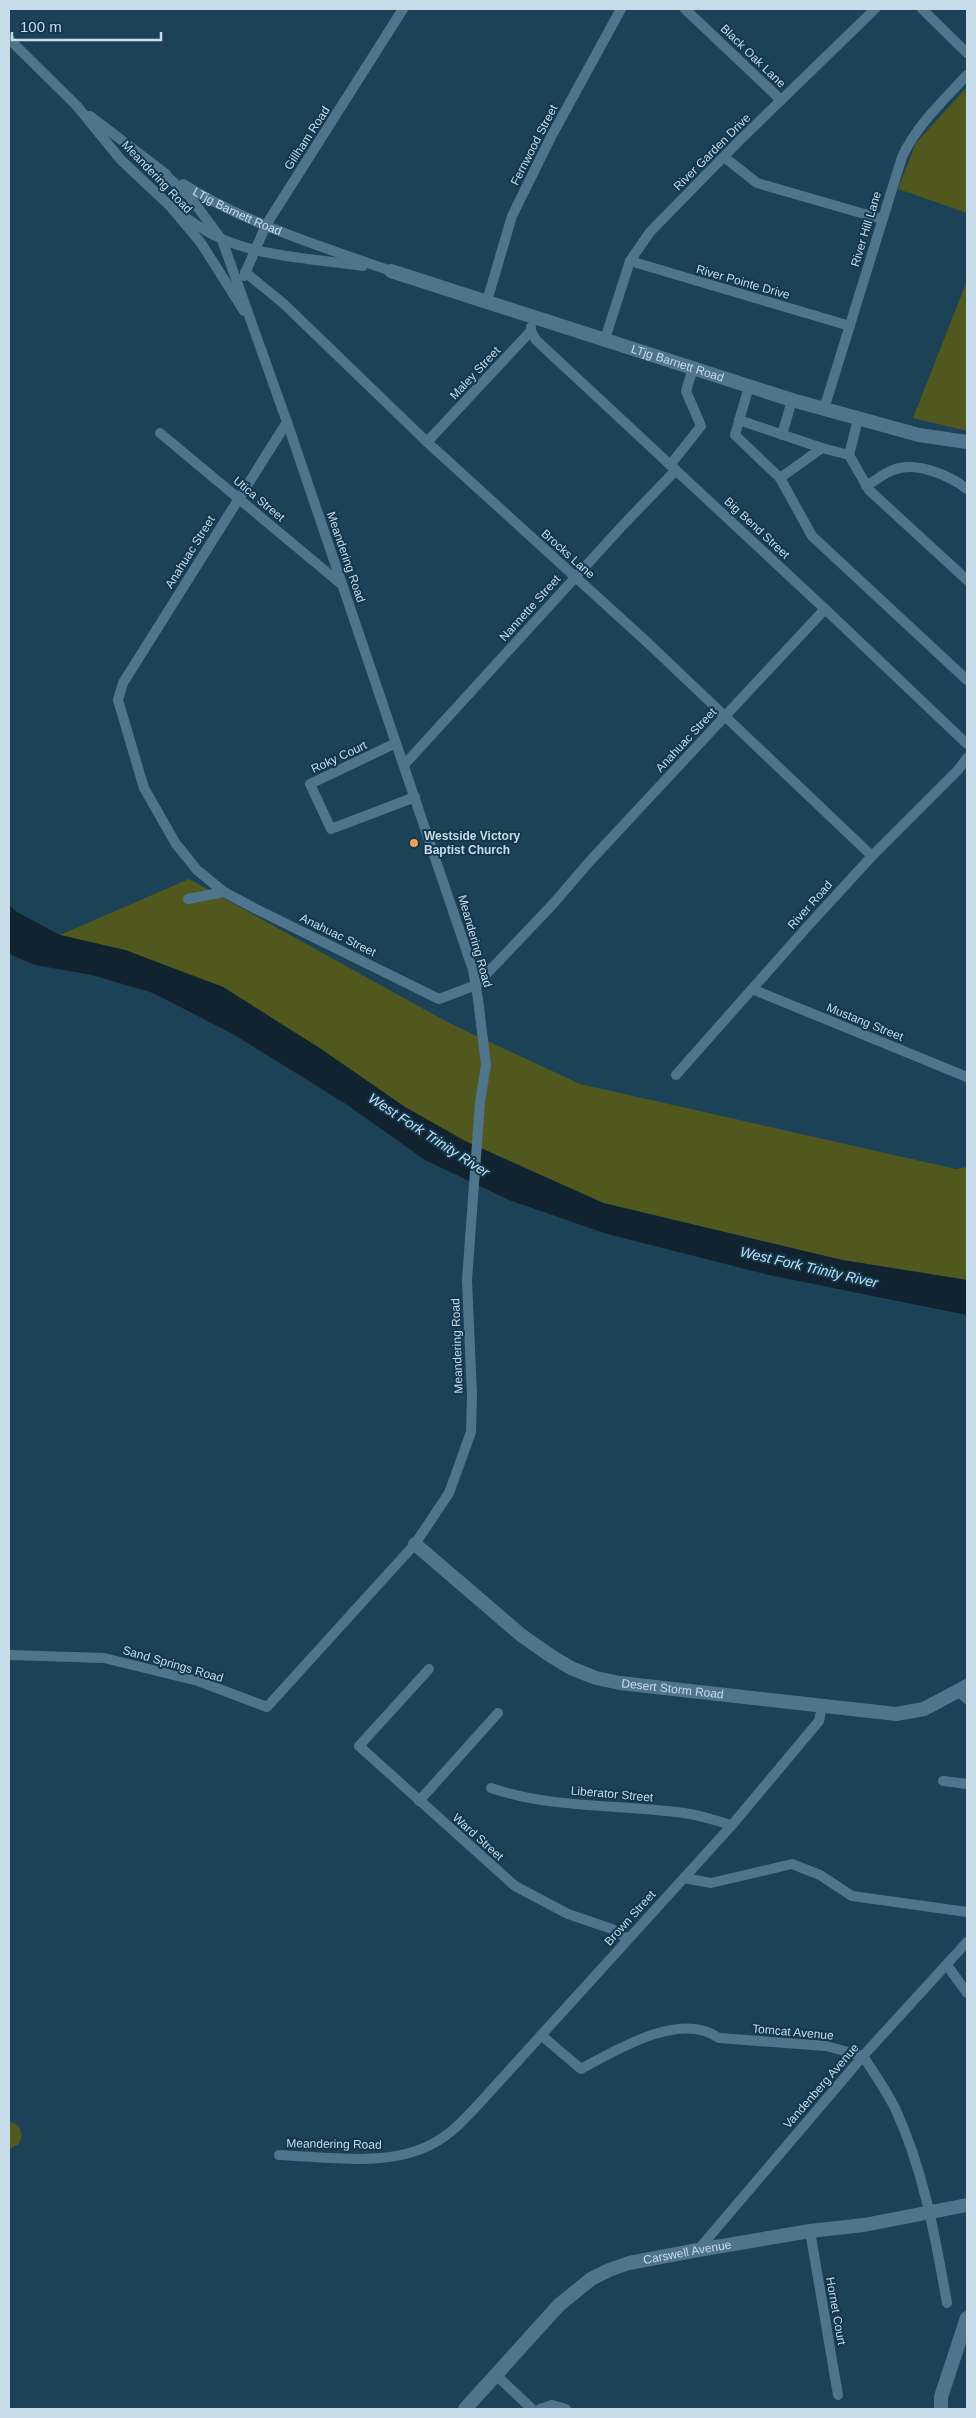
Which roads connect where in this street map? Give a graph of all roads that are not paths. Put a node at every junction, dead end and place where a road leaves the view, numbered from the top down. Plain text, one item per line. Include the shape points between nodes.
1 (403, 9) edge
2 (621, 9) edge
3 (685, 9) edge
4 (875, 9) edge
5 (922, 9) edge
6 (9, 39) edge
7 (967, 53) edge
8 (967, 75) edge
9 (781, 100) junction
10 (76, 105) junction
11 (724, 157) junction
12 (161, 171) junction
13 (170, 206) junction
14 (882, 219) junction
15 (266, 225) junction
16 (222, 240) junction
17 (255, 250) junction
18 (630, 261) junction
19 (391, 271) junction
20 (246, 272) junction
21 (240, 284) junction
22 (487, 301) junction
23 (530, 317) junction
24 (251, 322) junction
25 (850, 326) junction
26 (531, 332) junction
27 (605, 339) junction
28 (693, 368) junction
29 (749, 386) junction
30 (792, 400) junction
31 (824, 409) junction
32 (858, 419) junction
33 (739, 420) junction
34 (287, 422) junction
35 (160, 434) dead end
36 (782, 435) junction
37 (949, 441) junction
38 (427, 442) junction
39 (967, 442) edge
40 (967, 447) edge
41 (822, 448) junction
42 (849, 455) junction
43 (673, 468) junction
44 (780, 478) junction
45 (866, 486) junction
46 (967, 489) edge
47 (239, 499) junction
48 (575, 577) junction
49 (967, 580) edge
50 (342, 584) junction
51 (825, 608) junction
52 (967, 680) edge
53 (725, 716) junction
54 (396, 743) junction
55 (967, 744) edge
56 (967, 758) edge
57 (404, 765) junction
58 (963, 772) edge
59 (415, 796) junction
60 (872, 856) junction
61 (224, 892) junction
62 (188, 899) dead end
63 (476, 985) junction
64 (752, 989) junction
65 (676, 1075) dead end
66 (967, 1078) edge
67 (415, 1544) junction
68 (9, 1654) edge
69 (429, 1669) dead end
70 (965, 1692) edge
71 (268, 1707) joint
72 (822, 1707) junction
73 (498, 1713) dead end
74 (943, 1781) dead end
75 (967, 1784) edge
76 (491, 1788) dead end
77 (419, 1801) junction
78 (732, 1825) junction
79 (684, 1878) junction
80 (967, 1912) edge
81 (628, 1939) junction
82 (967, 1942) edge
83 (948, 1965) junction
84 (967, 1993) edge
85 (541, 2035) junction
86 (863, 2056) junction
87 (444, 2137) joint
88 (279, 2155) dead end
89 (967, 2205) edge
90 (931, 2212) junction
91 (810, 2231) junction
92 (698, 2250) junction
93 (947, 2303) dead end
94 (967, 2318) edge
95 (496, 2375) junction
96 (838, 2394) dead end
97 (465, 2409) edge
98 (532, 2409) edge
99 (540, 2409) edge
100 (566, 2409) edge
101 (941, 2409) edge

1 - 15 street, Gillham Road
2 - 22 street, Fernwood Street via 512,216
3 - 9 street, Black Oak Lane
4 - 9 street, River Garden Drive
5 - 7 street
6 - 10 street, Meandering Road
8 - 14 street, River Hill Lane via 910,140
9 - 11 street, River Garden Drive
10 - 12 street, LTjg Barnett Road
10 - 13 street, Meandering Road via 122,160
11 - 14 street via 757,183
11 - 18 street, River Garden Drive via 650,232
12 - 15 street, LTjg Barnett Road via 206,198
12 - 16 street, Meandering Road via 190,196
13 - 16 street, LTjg Barnett Road
13 - 24 street, Meandering Road via 201,243
14 - 25 street, River Hill Lane
15 - 17 street, Gillham Road
15 - 19 street, LTjg Barnett Road
16 - 17 street, LTjg Barnett Road
16 - 21 street, Meandering Road
17 - 19 street, LTjg Barnett Road
17 - 20 street, Gillham Road
18 - 25 street, River Pointe Drive
18 - 27 street, River Garden Drive
19 - 22 street, LTjg Barnett Road
20 - 21 street, Gillham Road
20 - 38 street, Brocks Lane via 284,304
21 - 24 street, Meandering Road
22 - 23 street, LTjg Barnett Road
23 - 26 street
23 - 27 street, LTjg Barnett Road
24 - 34 street, Meandering Road
25 - 31 street, River Hill Lane
26 - 38 street, Maley Street
26 - 43 street, Big Bend Street
27 - 28 street, LTjg Barnett Road
28 - 29 street, LTjg Barnett Road
28 - 43 street, Nannette Street via 686,391 701,426
29 - 30 street, LTjg Barnett Road
29 - 33 street
30 - 31 street, LTjg Barnett Road
30 - 36 street
31 - 32 street, LTjg Barnett Road
32 - 37 street, LTjg Barnett Road
32 - 42 street
33 - 36 street
33 - 44 street via 736,435
34 - 47 street, Anahuac Street
34 - 50 street, Meandering Road
35 - 47 street, Utica Street
36 - 41 street
37 - 39 street, LTjg Barnett Road
37 - 40 street
38 - 48 street, Brocks Lane
41 - 42 street
41 - 44 street
42 - 45 street
43 - 48 street, Nannette Street
43 - 51 street, Big Bend Street
44 - 52 street via 812,536
45 - 46 street via 893,470 908,467 926,469
45 - 49 street
47 - 50 street, Utica Street
47 - 61 street, Anahuac Street via 123,683 118,700 144,788 176,844 196,870
48 - 53 street, Brocks Lane
48 - 57 street, Nannette Street
50 - 54 street, Meandering Road
51 - 53 street, Anahuac Street
51 - 55 street, Big Bend Street
53 - 60 street, Brocks Lane
53 - 63 street, Anahuac Street
54 - 57 street, Meandering Road
54 - 59 street, Roky Court via 310,784 331,829
56 - 58 street, River Road
57 - 59 street, Meandering Road
58 - 60 street, River Road
59 - 63 street, Meandering Road
60 - 64 street, River Road
61 - 62 street
61 - 63 street, Anahuac Street via 439,999
63 - 67 street, Meandering Road via 486,1065 480,1102 466,1280 472,1395 470,1432 450,1493
64 - 65 street, River Road
64 - 66 street, Mustang Street
67 - 71 street, Meandering Road
67 - 72 street, Desert Storm Road via 521,1635 571,1668 620,1683
68 - 71 street, Sand Springs Road via 104,1658 198,1681
69 - 77 street, Ward Street via 359,1746
70 - 72 street, Desert Storm Road via 924,1709 896,1714
72 - 78 street, Brown Street via 819,1721
73 - 77 street
74 - 75 street
76 - 78 street, Liberator Street via 544,1801 685,1813
77 - 81 street, Ward Street via 515,1886 568,1914 612,1929
78 - 79 street, Brown Street
79 - 80 street via 711,1883 792,1864 820,1875 852,1896
79 - 81 street, Brown Street
81 - 85 street, Brown Street
82 - 83 street, Vandenberg Avenue
83 - 84 street
83 - 86 street, Vandenberg Avenue
85 - 86 street, Tomcat Avenue via 582,2069 633,2041 681,2029 708,2030 719,2038 826,2046
85 - 87 street, Brown Street via 476,2107
86 - 90 street via 894,2106 905,2131
86 - 92 street, Vandenberg Avenue
87 - 88 street, Meandering Road via 396,2157
89 - 90 street, Carswell Avenue
90 - 91 street, Carswell Avenue
90 - 93 street
91 - 92 street, Carswell Avenue
91 - 96 street, Hornet Court
92 - 95 street, Carswell Avenue via 629,2263 591,2279 559,2305
94 - 101 street via 941,2397
95 - 97 street, Carswell Avenue
95 - 98 street
99 - 100 street via 552,2405

